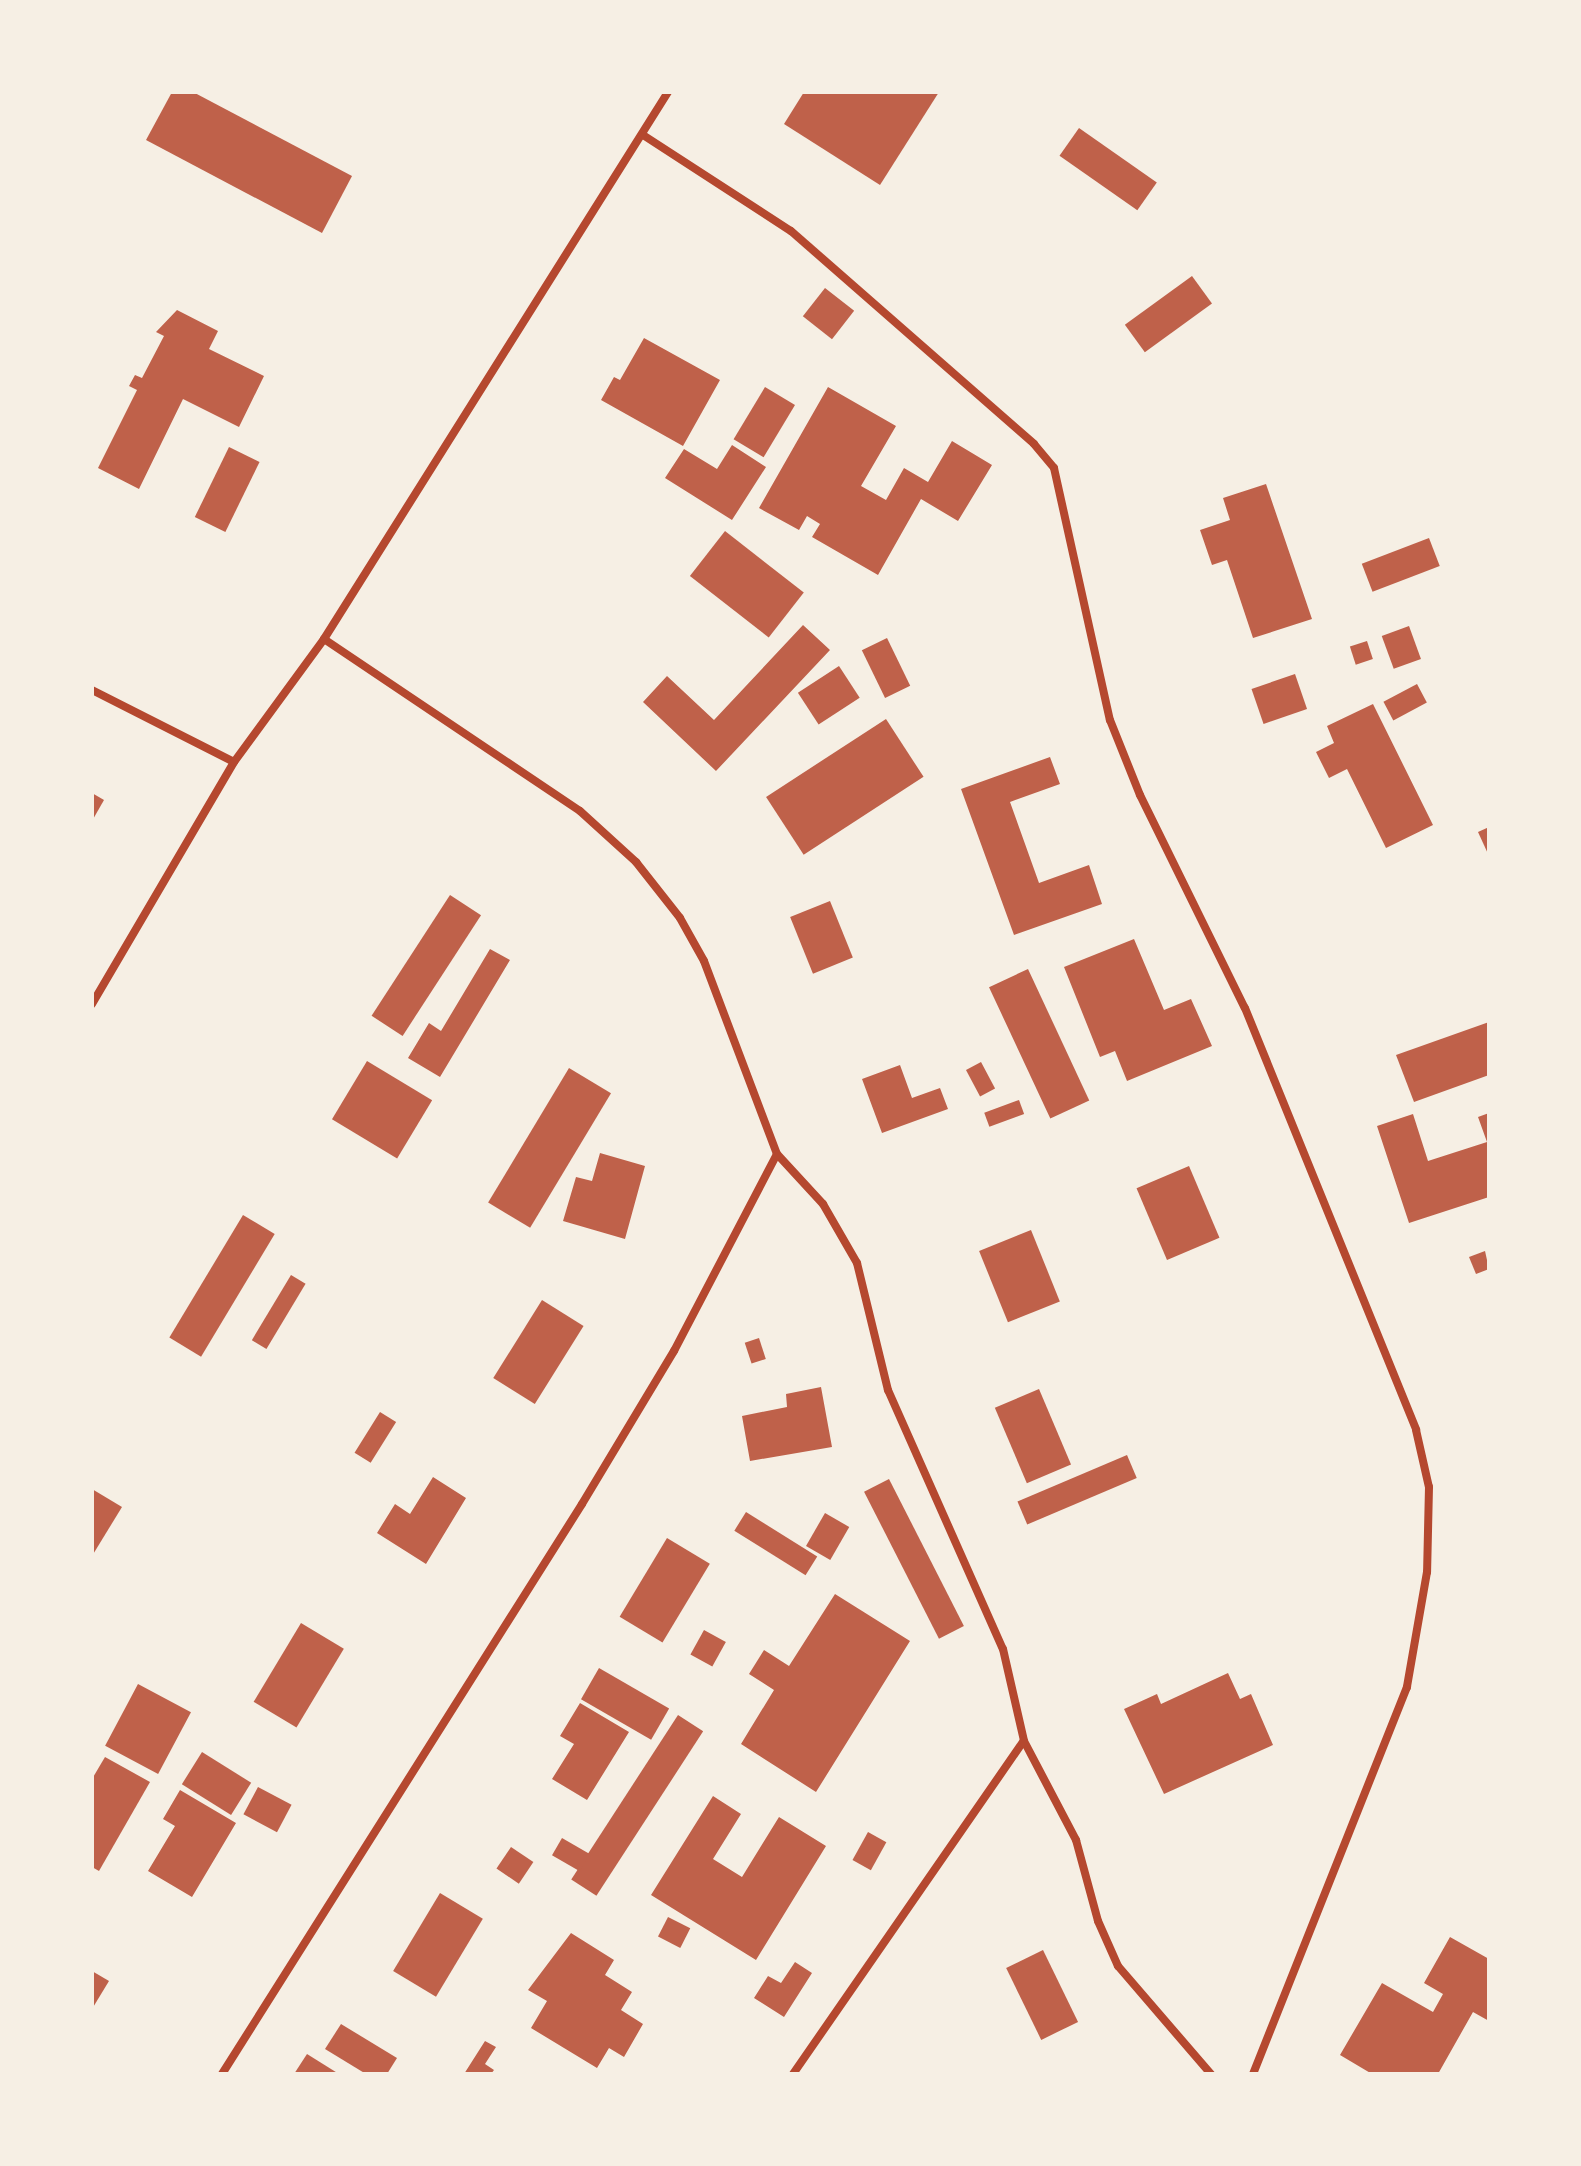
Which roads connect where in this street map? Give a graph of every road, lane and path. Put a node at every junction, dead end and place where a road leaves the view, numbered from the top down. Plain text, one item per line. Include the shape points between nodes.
1 (668, 92) edge
2 (643, 135) junction
3 (324, 639) junction
4 (92, 690) edge
5 (234, 762) junction
6 (92, 1004) edge
7 (777, 1154) junction
8 (1024, 1741) junction
9 (222, 2074) edge
10 (793, 2074) edge
11 (1211, 2074) edge
12 (1253, 2074) edge

1 - 2 street
2 - 3 street
2 - 12 street via 791,231 1034,444 1054,468 1110,720 1140,795 1245,1008 1416,1430 1429,1487 1427,1572 1407,1687
3 - 5 street
3 - 7 street via 580,811 636,862 680,918 704,961
4 - 5 street
5 - 6 street
7 - 8 street via 823,1204 857,1263 888,1390 1003,1649
7 - 9 street via 674,1351 582,1504
8 - 10 street
8 - 11 street via 1076,1840 1098,1921 1118,1966

